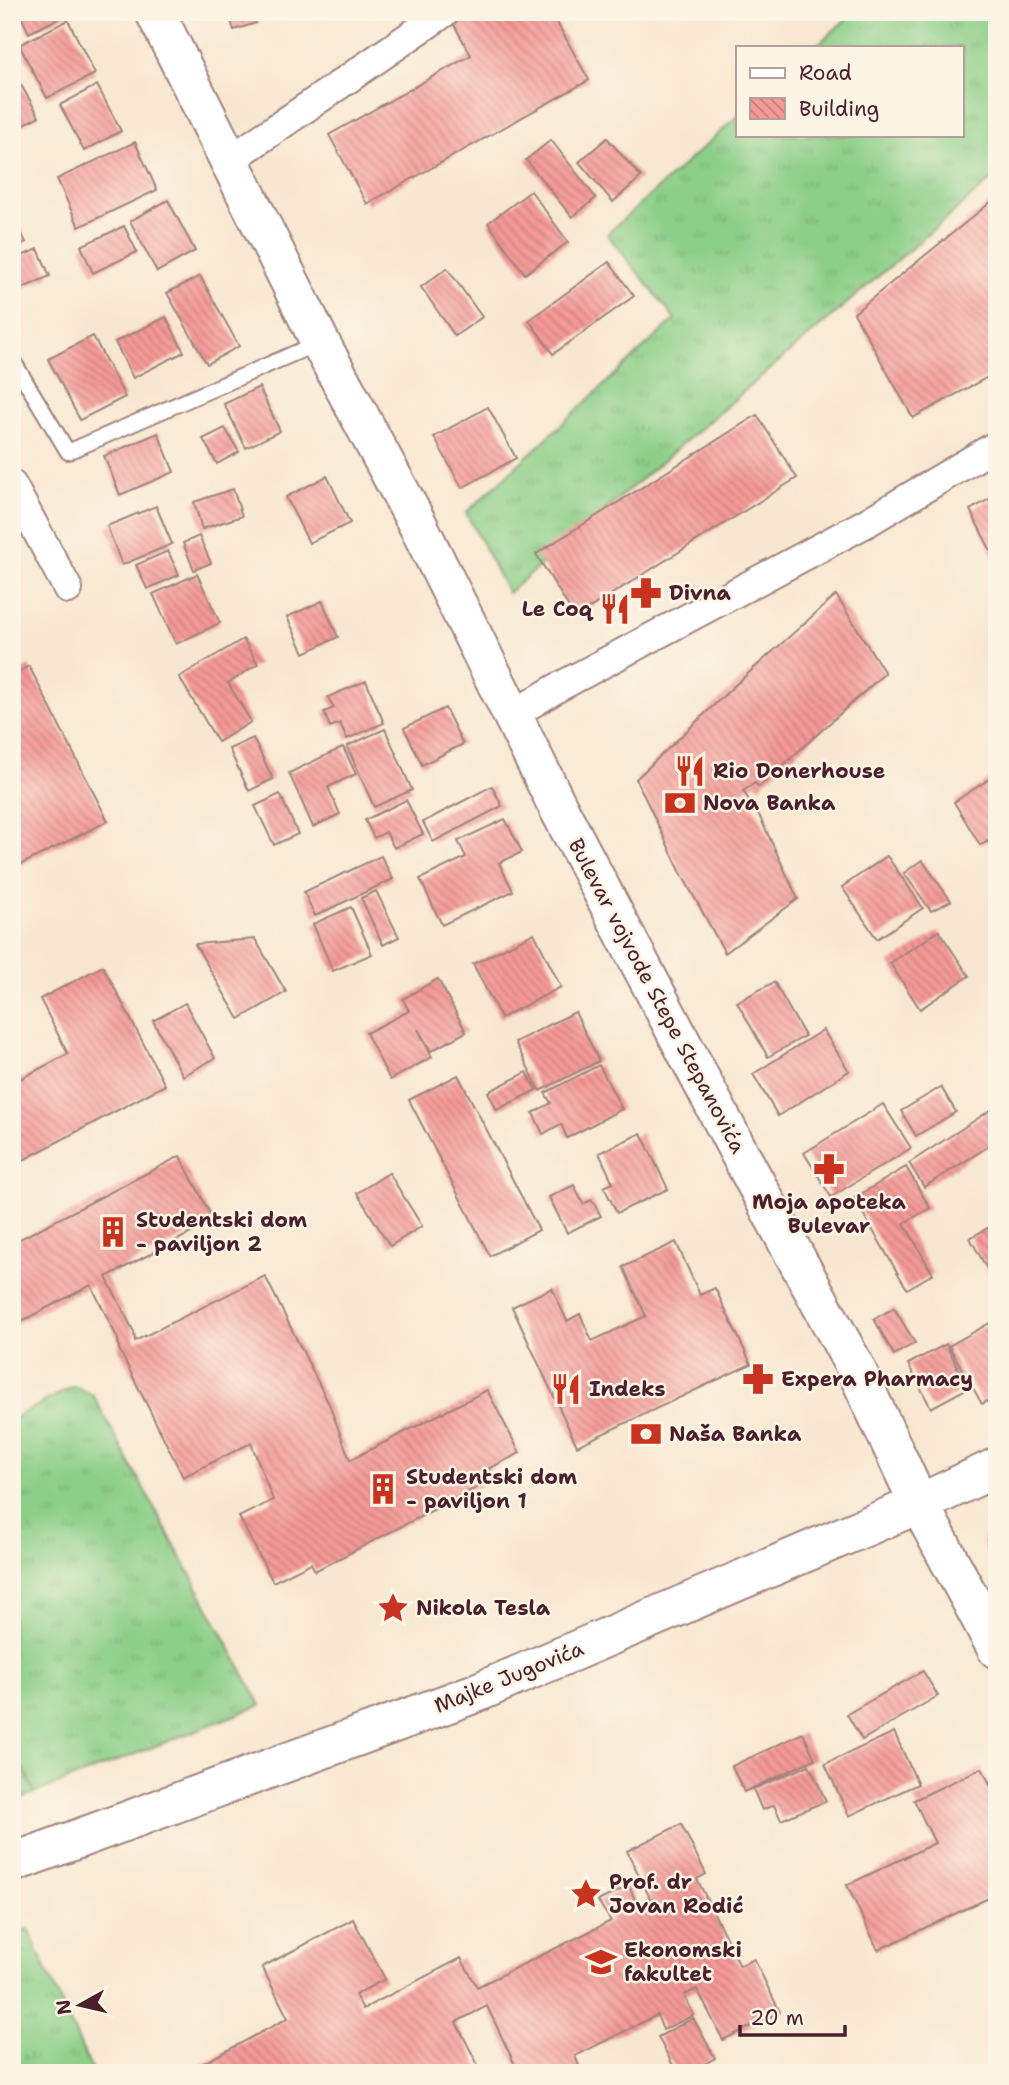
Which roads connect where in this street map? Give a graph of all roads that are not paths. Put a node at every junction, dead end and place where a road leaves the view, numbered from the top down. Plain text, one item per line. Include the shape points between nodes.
1 (155, 12) edge
2 (445, 12) edge
3 (230, 160) junction
4 (320, 342) junction
5 (12, 359) edge
6 (997, 445) edge
7 (12, 485) edge
8 (68, 589) dead end
9 (512, 716) junction
10 (997, 1467) edge
11 (919, 1504) junction
12 (997, 1648) edge
13 (12, 1863) edge

1 - 3 street, Bulevar vojvode Stepe Stepanovića
2 - 3 street
3 - 4 street, Bulevar vojvode Stepe Stepanovića
4 - 5 lane via 68,452
4 - 9 street, Bulevar vojvode Stepe Stepanovića via 418,525
6 - 9 street via 866,523
7 - 8 street
9 - 11 street, Bulevar vojvode Stepe Stepanovića via 855,1367
10 - 11 street, Majke Jugovića
11 - 12 street, Bulevar vojvode Stepe Stepanovića
11 - 13 street, Majke Jugovića via 475,1693

